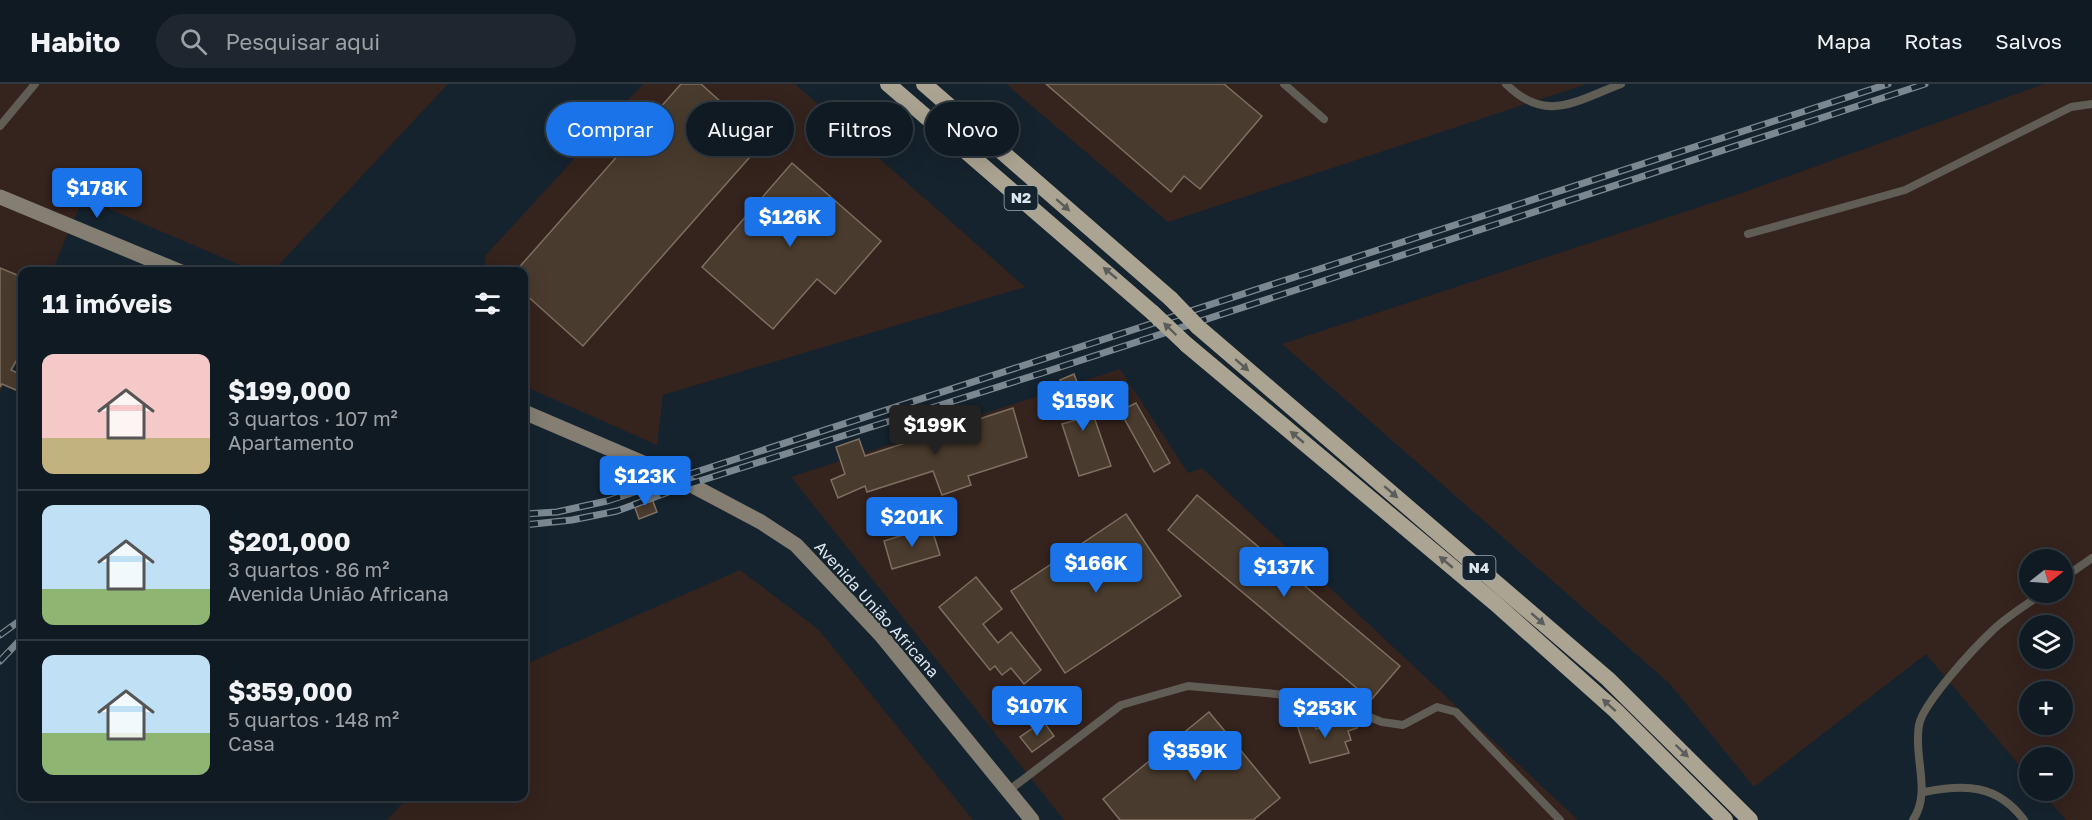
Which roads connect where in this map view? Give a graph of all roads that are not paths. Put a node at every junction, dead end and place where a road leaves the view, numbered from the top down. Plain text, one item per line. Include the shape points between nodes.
1 (35, 84) edge
2 (888, 84) edge
3 (924, 84) edge
4 (1284, 84) edge
5 (1506, 84) edge
6 (1621, 84) edge
7 (2092, 104) edge
8 (1324, 119) dead end
9 (0, 126) edge
10 (0, 197) edge
11 (1748, 234) dead end
12 (169, 267) edge
13 (1142, 274) joint
14 (1153, 312) joint
15 (528, 414) edge
16 (2092, 558) edge
17 (2073, 571) edge
18 (2029, 603) edge
19 (1008, 791) junction
20 (1924, 792) junction
21 (1032, 820) edge
22 (1560, 820) edge
23 (1725, 820) edge
24 (1750, 820) edge
25 (1913, 820) edge
26 (2024, 820) edge

1 - 9 lane
14 -> 2 highway, N2
3 -> 13 highway, N2
4 - 8 lane
5 - 6 lane via 1535,106 1552,107
7 - 11 lane via 2071,107 1905,190
10 - 12 main road
13 -> 24 highway, N4, bridge via 1198,327 1608,679
23 -> 14 highway, N4, bridge via 1616,711 1504,611 1187,345
15 - 19 main road, Avenida União Africana via 678,478 796,545 880,634
16 - 17 lane
18 - 20 lane via 1993,630 1933,698 1919,723 1917,750
19 - 21 main road, Avenida União Africana
19 - 22 lane via 1121,705 1188,686 1321,698 1382,722 1403,725 1437,707 1456,712
20 - 25 lane
20 - 26 lane via 1959,788 1997,794 2013,805

